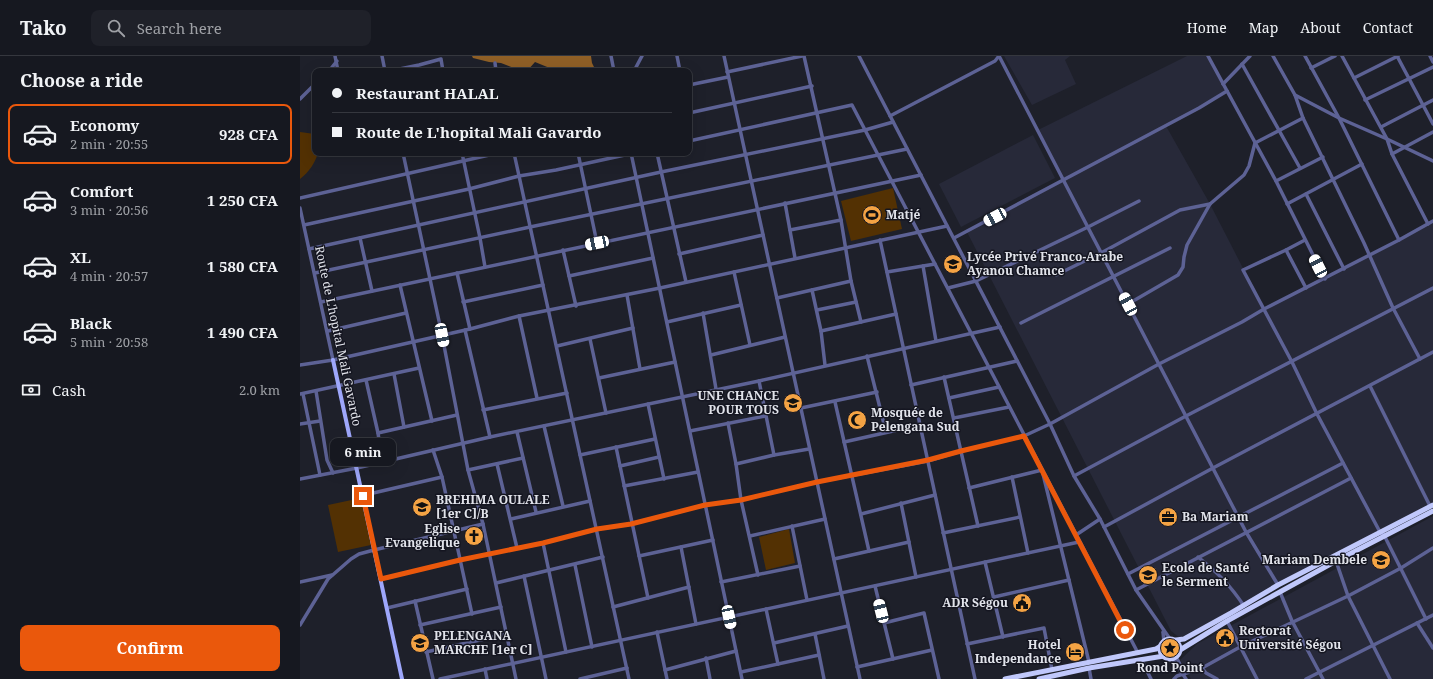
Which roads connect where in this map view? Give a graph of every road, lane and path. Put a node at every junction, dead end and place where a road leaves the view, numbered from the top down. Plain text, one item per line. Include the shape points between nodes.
1 (335, 56) edge
2 (382, 56) edge
3 (611, 56) edge
4 (642, 56) edge
5 (677, 56) edge
6 (724, 56) edge
7 (803, 56) edge
8 (859, 56) edge
9 (999, 56) edge
10 (1208, 56) edge
11 (1250, 56) edge
12 (1273, 56) edge
13 (1305, 56) edge
14 (1335, 56) edge
15 (1342, 56) edge
16 (1398, 56) edge
17 (1430, 56) edge
18 (337, 61) junction
19 (1433, 62) edge
20 (494, 63) dead end
21 (1242, 64) junction
22 (638, 65) junction
23 (1433, 66) edge
24 (331, 68) edge
25 (338, 68) edge
26 (384, 68) edge
27 (404, 68) edge
28 (443, 68) edge
29 (495, 68) edge
30 (613, 68) edge
31 (636, 68) edge
32 (638, 68) edge
33 (679, 68) edge
34 (1311, 68) junction
35 (727, 72) junction
36 (728, 77) junction
37 (1354, 78) junction
38 (1409, 78) junction
39 (1223, 84) junction
40 (692, 85) edge
41 (812, 86) junction
42 (312, 87) edge
43 (1227, 91) junction
44 (1295, 95) junction
45 (300, 99) edge
46 (1365, 100) junction
47 (1433, 100) edge
48 (734, 103) junction
49 (1423, 105) junction
50 (692, 111) edge
51 (818, 112) junction
52 (890, 116) junction
53 (1303, 118) junction
54 (1339, 118) junction
55 (893, 122) junction
56 (1433, 124) edge
57 (1381, 127) junction
58 (740, 129) junction
59 (865, 130) junction
60 (1279, 130) junction
61 (1433, 132) edge
62 (823, 138) junction
63 (1387, 139) junction
64 (692, 140) edge
65 (1255, 143) junction
66 (1404, 147) junction
67 (907, 149) junction
68 (1392, 154) junction
69 (746, 155) junction
70 (878, 155) junction
71 (404, 156) edge
72 (462, 156) edge
73 (486, 156) edge
74 (515, 156) edge
75 (579, 156) edge
76 (618, 156) edge
77 (632, 156) edge
78 (658, 156) edge
79 (1323, 157) junction
80 (1433, 161) edge
81 (463, 162) junction
82 (580, 164) junction
83 (1362, 164) junction
84 (829, 165) junction
85 (1300, 168) junction
86 (661, 172) junction
87 (408, 174) junction
88 (921, 174) junction
89 (519, 176) junction
90 (636, 178) junction
91 (1334, 178) junction
92 (891, 180) junction
93 (1064, 180) junction
94 (751, 181) junction
95 (1276, 181) junction
96 (469, 189) junction
97 (585, 190) junction
98 (835, 192) junction
99 (1306, 194) junction
100 (300, 198) edge
101 (667, 199) junction
102 (413, 201) junction
103 (1139, 201) dead end
104 (525, 202) junction
105 (785, 203) junction
106 (1210, 204) junction
107 (1287, 204) junction
108 (642, 205) junction
109 (300, 208) edge
110 (757, 209) junction
111 (474, 213) junction
112 (591, 215) junction
113 (841, 220) junction
114 (1433, 221) edge
115 (1428, 224) junction
116 (304, 225) junction
117 (418, 225) junction
118 (947, 226) junction
119 (530, 227) junction
120 (674, 227) junction
121 (1088, 227) junction
122 (790, 230) junction
123 (648, 232) junction
124 (918, 232) junction
125 (763, 235) junction
126 (360, 238) junction
127 (480, 238) junction
128 (954, 238) junction
129 (880, 240) junction
130 (1305, 240) junction
131 (1399, 240) junction
132 (597, 243) junction
133 (846, 247) junction
134 (1170, 248) dead end
135 (309, 249) junction
136 (424, 250) junction
137 (563, 250) junction
138 (1286, 250) junction
139 (1101, 253) junction
140 (680, 254) junction
141 (537, 256) junction
142 (1370, 256) junction
143 (653, 258) junction
144 (795, 258) junction
145 (365, 262) junction
146 (769, 264) junction
147 (935, 264) junction
148 (922, 266) junction
149 (485, 267) junction
150 (1344, 269) junction
151 (734, 272) junction
152 (887, 272) junction
153 (315, 273) junction
154 (457, 273) junction
155 (1056, 275) dead end
156 (569, 276) junction
157 (1114, 277) junction
158 (430, 279) junction
159 (1324, 279) junction
160 (851, 281) junction
161 (976, 281) junction
162 (686, 282) junction
163 (400, 285) junction
164 (543, 285) junction
165 (660, 288) junction
166 (948, 288) junction
167 (1306, 288) junction
168 (1433, 288) edge
169 (812, 290) junction
170 (372, 291) junction
171 (627, 295) junction
172 (777, 298) junction
173 (321, 302) junction
174 (464, 302) junction
175 (856, 302) junction
176 (1128, 304) junction
177 (741, 305) junction
178 (576, 306) junction
179 (1393, 308) junction
180 (1264, 309) junction
181 (549, 310) junction
182 (816, 310) junction
183 (406, 313) junction
184 (703, 313) junction
185 (896, 314) junction
186 (518, 316) junction
187 (667, 322) junction
188 (860, 322) junction
189 (1022, 323) dead end
190 (1000, 327) junction
191 (634, 328) junction
192 (470, 329) junction
193 (465, 330) junction
194 (328, 331) junction
195 (821, 331) junction
196 (971, 334) junction
197 (442, 335) junction
198 (785, 337) junction
199 (590, 338) junction
200 (413, 341) junction
201 (936, 342) junction
202 (750, 345) junction
203 (557, 346) junction
204 (904, 348) junction
205 (1433, 352) edge
206 (710, 356) junction
207 (867, 356) junction
208 (1420, 358) junction
209 (333, 360) junction
210 (1017, 361) junction
211 (675, 362) junction
212 (1292, 362) junction
213 (1159, 364) junction
214 (300, 365) edge
215 (826, 365) junction
216 (989, 367) junction
217 (420, 368) junction
218 (640, 369) junction
219 (394, 374) junction
220 (793, 374) junction
221 (944, 377) junction
222 (599, 378) junction
223 (366, 380) junction
224 (759, 381) junction
225 (911, 384) junction
226 (1370, 386) junction
227 (339, 387) junction
228 (999, 387) junction
229 (716, 389) junction
230 (316, 391) junction
231 (567, 392) junction
232 (877, 392) junction
233 (302, 394) edge
234 (682, 397) junction
235 (537, 398) junction
236 (949, 398) junction
237 (835, 402) junction
238 (648, 404) junction
239 (1009, 407) junction
240 (801, 408) junction
241 (483, 410) junction
242 (606, 413) junction
243 (1317, 414) junction
244 (457, 415) junction
245 (765, 416) junction
246 (1186, 416) junction
247 (954, 418) junction
248 (573, 420) junction
249 (320, 421) junction
250 (432, 421) junction
251 (310, 423) junction
252 (728, 423) junction
253 (300, 424) edge
254 (1050, 424) junction
255 (920, 425) junction
256 (544, 426) junction
257 (404, 427) junction
258 (690, 431) junction
259 (517, 432) junction
260 (886, 432) junction
261 (378, 433) junction
262 (1024, 436) junction
263 (490, 437) junction
264 (655, 439) junction
265 (844, 442) junction
266 (464, 444) junction
267 (616, 447) junction
268 (809, 449) junction
269 (433, 450) junction
270 (961, 451) junction
271 (774, 455) junction
272 (580, 456) junction
273 (659, 457) junction
274 (523, 458) junction
275 (928, 460) junction
276 (382, 461) junction
277 (1343, 463) junction
278 (497, 464) junction
279 (736, 464) junction
280 (620, 466) junction
281 (356, 468) junction
282 (1213, 468) junction
283 (468, 470) junction
284 (1042, 470) junction
285 (698, 472) junction
286 (333, 473) junction
287 (320, 475) junction
288 (852, 476) junction
289 (1074, 476) junction
290 (442, 477) junction
291 (1012, 477) junction
292 (1351, 478) junction
293 (300, 479) edge
294 (664, 480) junction
295 (817, 482) junction
296 (624, 486) junction
297 (969, 488) junction
298 (935, 495) junction
299 (363, 496) junction
300 (741, 500) junction
301 (590, 501) junction
302 (901, 503) junction
303 (705, 505) junction
304 (563, 506) junction
305 (1432, 509) edge
306 (536, 512) junction
307 (861, 514) junction
308 (1020, 517) junction
309 (1238, 517) junction
310 (511, 519) junction
311 (825, 519) junction
312 (1100, 519) junction
313 (483, 524) junction
314 (631, 524) junction
315 (792, 526) junction
316 (978, 526) junction
317 (1104, 528) junction
318 (597, 529) junction
319 (454, 531) junction
320 (1246, 532) junction
321 (943, 533) junction
322 (1382, 534) junction
323 (1076, 535) junction
324 (750, 536) junction
325 (712, 540) junction
326 (909, 542) junction
327 (1079, 542) junction
328 (543, 543) junction
329 (1061, 546) junction
330 (518, 548) junction
331 (681, 548) junction
332 (1433, 548) edge
333 (374, 550) junction
334 (869, 551) junction
335 (1028, 553) junction
336 (490, 554) junction
337 (639, 556) junction
338 (603, 557) junction
339 (1198, 557) junction
340 (834, 559) junction
341 (460, 560) junction
342 (1336, 561) junction
343 (985, 562) junction
344 (575, 565) junction
345 (800, 566) junction
346 (1401, 568) junction
347 (951, 570) junction
348 (548, 571) junction
349 (335, 574) junction
350 (1128, 574) junction
351 (758, 575) junction
352 (524, 576) junction
353 (916, 577) junction
354 (381, 579) junction
355 (1069, 580) junction
356 (300, 582) edge
357 (722, 582) junction
358 (496, 583) junction
359 (1278, 585) junction
360 (875, 586) junction
361 (689, 587) junction
362 (467, 589) junction
363 (1136, 590) junction
364 (1280, 592) junction
365 (841, 593) junction
366 (1348, 596) junction
367 (994, 597) junction
368 (648, 598) junction
369 (808, 600) junction
370 (415, 601) junction
371 (1244, 606) junction
372 (501, 607) junction
373 (613, 607) junction
374 (387, 608) junction
375 (766, 609) junction
376 (472, 614) junction
377 (1433, 615) edge
378 (729, 617) junction
379 (1426, 619) junction
380 (1226, 621) junction
381 (1292, 621) junction
382 (884, 623) junction
383 (1417, 623) junction
384 (696, 624) junction
385 (300, 625) edge
386 (420, 625) junction
387 (848, 626) junction
388 (1163, 631) junction
389 (657, 632) junction
390 (507, 634) junction
391 (815, 634) junction
392 (1003, 637) junction
393 (1170, 639) junction
394 (621, 640) junction
395 (1176, 640) junction
396 (774, 643) junction
397 (967, 644) junction
398 (1163, 644) junction
399 (1374, 646) junction
400 (592, 647) junction
401 (1240, 647) junction
402 (1433, 648) edge
403 (736, 650) junction
404 (932, 650) junction
405 (1180, 650) junction
406 (426, 652) junction
407 (566, 652) junction
408 (1138, 653) junction
409 (819, 655) junction
410 (1164, 656) junction
411 (540, 657) junction
412 (1174, 657) junction
413 (706, 658) junction
414 (893, 659) junction
415 (1141, 659) junction
416 (1089, 662) junction
417 (513, 663) junction
418 (778, 664) junction
419 (857, 667) junction
420 (627, 668) junction
421 (1089, 668) junction
422 (1202, 668) junction
423 (485, 669) junction
424 (665, 670) junction
425 (1052, 670) junction
426 (741, 672) junction
427 (1182, 673) junction
428 (1320, 673) junction
429 (600, 677) edge
430 (1055, 678) edge
431 (402, 679) edge
432 (433, 679) edge
433 (440, 679) edge
434 (487, 679) edge
435 (516, 679) edge
436 (546, 679) edge
437 (580, 679) edge
438 (629, 679) edge
439 (667, 679) edge
440 (710, 679) edge
441 (742, 679) edge
442 (824, 679) edge
443 (860, 679) edge
444 (939, 679) edge
445 (975, 679) edge
446 (1005, 679) edge
447 (1039, 679) edge
448 (1091, 679) edge
449 (1151, 679) edge
450 (1174, 679) edge
451 (1186, 679) edge
452 (1217, 679) edge
453 (1257, 679) edge
454 (1306, 679) edge
455 (1323, 679) edge
456 (1390, 679) edge

1 - 18 street
2 - 26 street
3 - 30 street
4 - 22 street
5 - 33 street
6 - 35 street
7 - 35 street
7 - 41 street
8 - 52 street
9 - 52 street via 995,61
9 - 93 street
10 - 39 street
11 - 21 street
12 - 44 street
13 - 34 street
14 - 34 street
15 - 37 street
16 - 37 street
16 - 38 street
17 - 19 street
18 - 24 street
18 - 25 street
20 - 29 street
21 - 39 street
21 - 60 street
22 - 31 street
22 - 32 street
23 - 38 street
27 - 28 street via 440,59
34 - 54 street
35 - 36 street
36 - 40 street
36 - 48 street
37 - 46 street
38 - 46 street
38 - 49 street
39 - 43 street
41 - 48 street
41 - 51 street
42 - 45 street
43 - 65 street
43 - 93 street
44 - 53 street
44 - 54 street
46 - 57 street
47 - 49 street
48 - 50 street
48 - 58 street
49 - 56 street
49 - 57 street
51 - 58 street
51 - 59 street via 852,105
51 - 62 street
52 - 55 street
53 - 60 street
53 - 79 street
54 - 63 street
54 - 83 street
55 - 59 street
55 - 67 street
57 - 63 street
58 - 64 street
58 - 69 street
59 - 62 street
59 - 70 street
60 - 65 street
60 - 85 street
61 - 66 street
62 - 69 street
62 - 84 street
63 - 66 street
63 - 68 street
65 - 95 street
65 - 106 street via 1244,175
66 - 68 street
66 - 80 street
67 - 70 street
67 - 88 street
68 - 115 street
69 - 86 street
69 - 94 street
70 - 84 street
70 - 92 street
71 - 87 street
72 - 81 street
73 - 81 street
74 - 89 street
75 - 82 street
76 - 82 street
77 - 90 street
78 - 86 street
79 - 85 street
79 - 91 street
81 - 87 street
81 - 96 street
82 - 89 street
82 - 97 street
83 - 91 street
83 - 131 street
84 - 94 street
84 - 98 street
85 - 95 street
86 - 90 street
86 - 101 street
87 - 100 street
87 - 102 street
88 - 92 street
88 - 118 street
89 - 96 street
89 - 104 street
90 - 97 street
90 - 108 street
91 - 99 street
91 - 142 street
92 - 98 street
92 - 124 street
93 - 121 street
93 - 128 street
94 - 101 street
94 - 110 street
95 - 107 street
96 - 102 street
96 - 111 street
97 - 104 street
97 - 112 street
98 - 105 street
98 - 113 street
99 - 107 street
99 - 150 street
101 - 108 street
101 - 120 street
102 - 116 street
102 - 117 street
103 - 121 street
104 - 111 street
104 - 119 street
105 - 110 street
105 - 122 street
106 - 139 street via 1180,210
106 - 176 street via 1187,245 1183,268 1178,276
107 - 130 street
108 - 112 street
108 - 123 street
109 - 116 street, Route de L'hopital Mali Gavardo
110 - 120 street
110 - 125 street
111 - 117 street
111 - 127 street
112 - 119 street
112 - 132 street
113 - 122 street
113 - 133 street
114 - 115 street
115 - 131 street
116 - 135 street, Route de L'hopital Mali Gavardo
117 - 126 street
117 - 136 street
118 - 124 street
118 - 128 street
119 - 127 street
119 - 141 street
120 - 123 street
120 - 140 street
121 - 139 street
121 - 161 street
122 - 144 street
123 - 132 street
123 - 143 street
124 - 129 street
124 - 147 street
125 - 140 street
125 - 146 street
126 - 135 street
126 - 145 street
127 - 136 street
127 - 149 street
128 - 161 street
129 - 133 street
129 - 152 street
130 - 138 street
130 - 159 street
131 - 142 street
132 - 137 street
133 - 144 street
133 - 160 street
134 - 157 street
135 - 153 street, Route de L'hopital Mali Gavardo
136 - 145 street
136 - 158 street
137 - 141 street
137 - 156 street
138 - 167 street
138 - 180 street via 1243,270
139 - 155 street
139 - 157 street
140 - 162 street
141 - 149 street
141 - 164 street
142 - 150 street
142 - 179 street
143 - 156 street
143 - 165 street
144 - 146 street
145 - 153 street
145 - 170 street
146 - 151 street
146 - 172 street
147 - 148 street
147 - 166 street
148 - 152 street
148 - 201 street
149 - 154 street
150 - 159 street
151 - 162 street
151 - 177 street
152 - 185 street
153 - 173 street, Route de L'hopital Mali Gavardo
154 - 158 street
154 - 174 street
156 - 178 street
157 - 176 street
157 - 189 street
158 - 163 street
158 - 197 street
159 - 167 street
160 - 169 street
160 - 175 street
161 - 166 street
161 - 190 street
162 - 165 street
163 - 170 street
163 - 183 street
164 - 174 street
164 - 181 street
165 - 171 street
165 - 187 street
166 - 196 street
167 - 180 street
168 - 179 street
169 - 172 street
169 - 182 street
170 - 173 street
171 - 178 street
171 - 191 street
172 - 198 street
173 - 194 street, Route de L'hopital Mali Gavardo
174 - 192 street
175 - 182 street
175 - 188 street
176 - 213 street
177 - 184 street
177 - 202 street
178 - 181 street
179 - 208 street
179 - 212 street
180 - 212 street
180 - 213 street
181 - 186 street
181 - 203 street
182 - 195 street
183 - 194 street
183 - 200 street
184 - 187 street
184 - 206 street
185 - 188 street
185 - 204 street
186 - 192 street
186 - 235 street
187 - 211 street
188 - 195 street
190 - 196 street
190 - 210 street
191 - 199 street
191 - 218 street
192 - 193 street
193 - 197 street
193 - 241 street
194 - 209 street, Route de L'hopital Mali Gavardo
195 - 215 street
196 - 201 street
196 - 216 street
197 - 200 street
197 - 244 street
198 - 202 street
198 - 220 street
199 - 203 street
199 - 222 street
200 - 209 street
200 - 217 street
201 - 204 street
202 - 206 street
203 - 231 street
204 - 207 street
204 - 225 street
205 - 208 street
206 - 229 street
207 - 215 street
207 - 232 street
208 - 226 street
209 - 214 street
209 - 227 main road, Route de L'hopital Mali Gavardo
210 - 216 street
210 - 254 street
211 - 218 street
211 - 234 street
212 - 243 street
212 - 246 street
213 - 246 street
213 - 254 street
215 - 220 street
216 - 221 street
216 - 228 street
217 - 219 street
217 - 250 street
218 - 222 street
219 - 223 street
219 - 257 street
220 - 224 street
220 - 240 street
221 - 225 street
221 - 236 street
222 - 242 street
223 - 227 street
223 - 261 street
224 - 229 street
224 - 245 street
225 - 255 street
226 - 243 street
226 - 305 street
227 - 230 street
227 - 281 main road, Route de L'hopital Mali Gavardo
228 - 236 street
228 - 239 street
229 - 234 street
230 - 233 street
230 - 249 street
231 - 235 street
231 - 248 street
232 - 237 street
232 - 260 street
233 - 251 street
234 - 238 street
234 - 258 street
235 - 241 street
236 - 247 street
237 - 240 street
237 - 265 street
238 - 242 street
238 - 264 street
239 - 247 street
239 - 262 street
240 - 268 street
241 - 263 street
242 - 248 street
243 - 277 street
243 - 282 street
244 - 250 street
244 - 266 street
245 - 252 street
245 - 271 street
246 - 282 street
246 - 289 street
247 - 270 street
248 - 256 street
248 - 272 street
249 - 251 street
249 - 286 street via 327,460
250 - 257 street
251 - 253 street
251 - 287 street
252 - 258 street
252 - 279 street
254 - 262 street
254 - 289 street
255 - 260 street
255 - 275 street
256 - 259 street
256 - 304 street
257 - 261 street
258 - 285 street
259 - 263 street
259 - 274 street
260 - 265 street
261 - 276 street
262 - 270 street
262 - 284 street
263 - 266 street
264 - 267 street
264 - 273 street
265 - 288 street
266 - 269 street
266 - 283 street
267 - 272 street
267 - 280 street
268 - 271 street
268 - 295 street
269 - 276 street
269 - 290 street
270 - 275 street
270 - 297 street
271 - 279 street
272 - 301 street
273 - 280 street
273 - 294 street
274 - 278 street
274 - 306 street
275 - 288 street
275 - 298 street
276 - 281 street
277 - 292 street
277 - 309 street
278 - 283 street
278 - 310 street
279 - 300 street
280 - 296 street
281 - 286 street
281 - 299 main road, Route de L'hopital Mali Gavardo
282 - 309 street
282 - 317 street
283 - 313 street
284 - 291 street
284 - 323 street
284 - 329 street
285 - 294 street
285 - 303 street
286 - 287 street
287 - 293 street
288 - 295 street
288 - 307 street
289 - 312 street
290 - 299 street
290 - 319 street
291 - 297 street
291 - 308 street
292 - 320 street
292 - 322 street
294 - 296 street
295 - 300 street
295 - 311 street
296 - 314 street
297 - 316 street
298 - 302 street
298 - 321 street
299 - 333 main road, Route de L'hopital Mali Gavardo
300 - 303 street
300 - 324 street
301 - 304 street
301 - 318 street
302 - 307 street
302 - 326 street
303 - 314 street
303 - 325 street
304 - 306 street
305 - 322 highway
306 - 310 street
307 - 334 street
308 - 316 street
308 - 335 street
309 - 320 street
309 - 350 street
310 - 330 street
311 - 315 street
311 - 340 street
312 - 317 street
312 - 323 street
313 - 319 street
313 - 336 street
314 - 318 street
314 - 337 street
315 - 324 street
315 - 345 street
316 - 321 street
317 - 350 street
318 - 328 street
318 - 338 street
319 - 333 street
319 - 341 street
320 - 339 street
320 - 359 street
321 - 347 street
322 - 342 highway
322 - 346 street
322 - 359 highway
323 - 327 street
324 - 351 street
325 - 331 street
325 - 357 street
326 - 334 street
326 - 353 street
327 - 329 street
327 - 408 street
328 - 330 street
328 - 348 street
329 - 335 street
329 - 355 street
330 - 336 street
331 - 337 street
331 - 361 street
332 - 346 street
333 - 349 street via 359,554
333 - 354 main road, Route de L'hopital Mali Gavardo
334 - 340 street
335 - 343 street
336 - 341 street
336 - 358 street
337 - 368 street
338 - 344 street
338 - 373 street
339 - 363 street
339 - 371 street via 1220,575
340 - 365 street
341 - 354 street
341 - 362 street
342 - 364 highway
342 - 366 street
343 - 347 street
343 - 367 street
344 - 348 street
344 - 400 street
345 - 351 street
345 - 369 street
346 - 366 street
346 - 379 street
347 - 353 street
347 - 397 street
348 - 352 street
348 - 407 street
349 - 356 street
349 - 385 street via 328,579
350 - 363 street
351 - 357 street
352 - 358 street
352 - 411 street
353 - 360 street
354 - 374 main road, Route de L'hopital Mali Gavardo
355 - 367 street
355 - 416 street
357 - 378 street
358 - 372 street
359 - 371 highway
360 - 365 street
360 - 382 street
361 - 368 street
361 - 384 street
362 - 370 street
362 - 376 street
363 - 388 street
364 - 380 highway
364 - 381 street
365 - 369 street
365 - 387 street
366 - 381 street
366 - 399 street
367 - 392 street
368 - 373 street
369 - 375 street
370 - 374 street
370 - 386 street
371 - 395 highway via 1184,639
372 - 376 street
372 - 390 street
373 - 394 street
374 - 431 main road, Route de L'hopital Mali Gavardo
375 - 378 street
375 - 396 street
376 - 386 street
377 - 379 street
378 - 384 street
378 - 403 street
379 - 383 street
380 - 401 street
380 - 405 highway
381 - 401 street
381 - 428 street
382 - 404 street via 924,613
382 - 414 street
383 - 399 street
383 - 402 street
384 - 389 street
386 - 406 street
387 - 391 street
387 - 419 street
388 - 393 street
388 - 398 street
389 - 394 street
389 - 424 street
390 - 406 street
390 - 417 street
391 - 396 street
391 - 409 street
392 - 397 street
392 - 425 street via 1044,628
393 - 395 highway
393 - 398 highway
394 - 400 street
394 - 420 street
395 - 405 highway
396 - 418 street
397 - 445 street
398 - 408 highway via 1156,649
398 - 410 highway via 1161,649
399 - 428 street
399 - 456 street
400 - 407 street
401 - 422 street
401 - 453 street
403 - 413 street
403 - 426 street
404 - 414 street
404 - 444 street
405 - 412 highway
406 - 432 street
407 - 411 street
408 - 416 highway
409 - 418 street
409 - 442 street
410 - 412 highway
410 - 415 highway
411 - 417 street
411 - 436 street
412 - 427 street
413 - 424 street
413 - 440 street
414 - 419 street
415 - 421 highway
415 - 449 street
416 - 425 highway
417 - 423 street
417 - 435 street
418 - 426 street
419 - 443 street
420 - 429 street
420 - 438 street
421 - 430 highway
421 - 448 street
422 - 427 street
422 - 452 street
423 - 433 street
423 - 434 street
424 - 439 street
425 - 446 highway
426 - 441 street
427 - 450 street
427 - 451 street
428 - 454 street
428 - 455 street
429 - 437 street
430 - 447 highway

